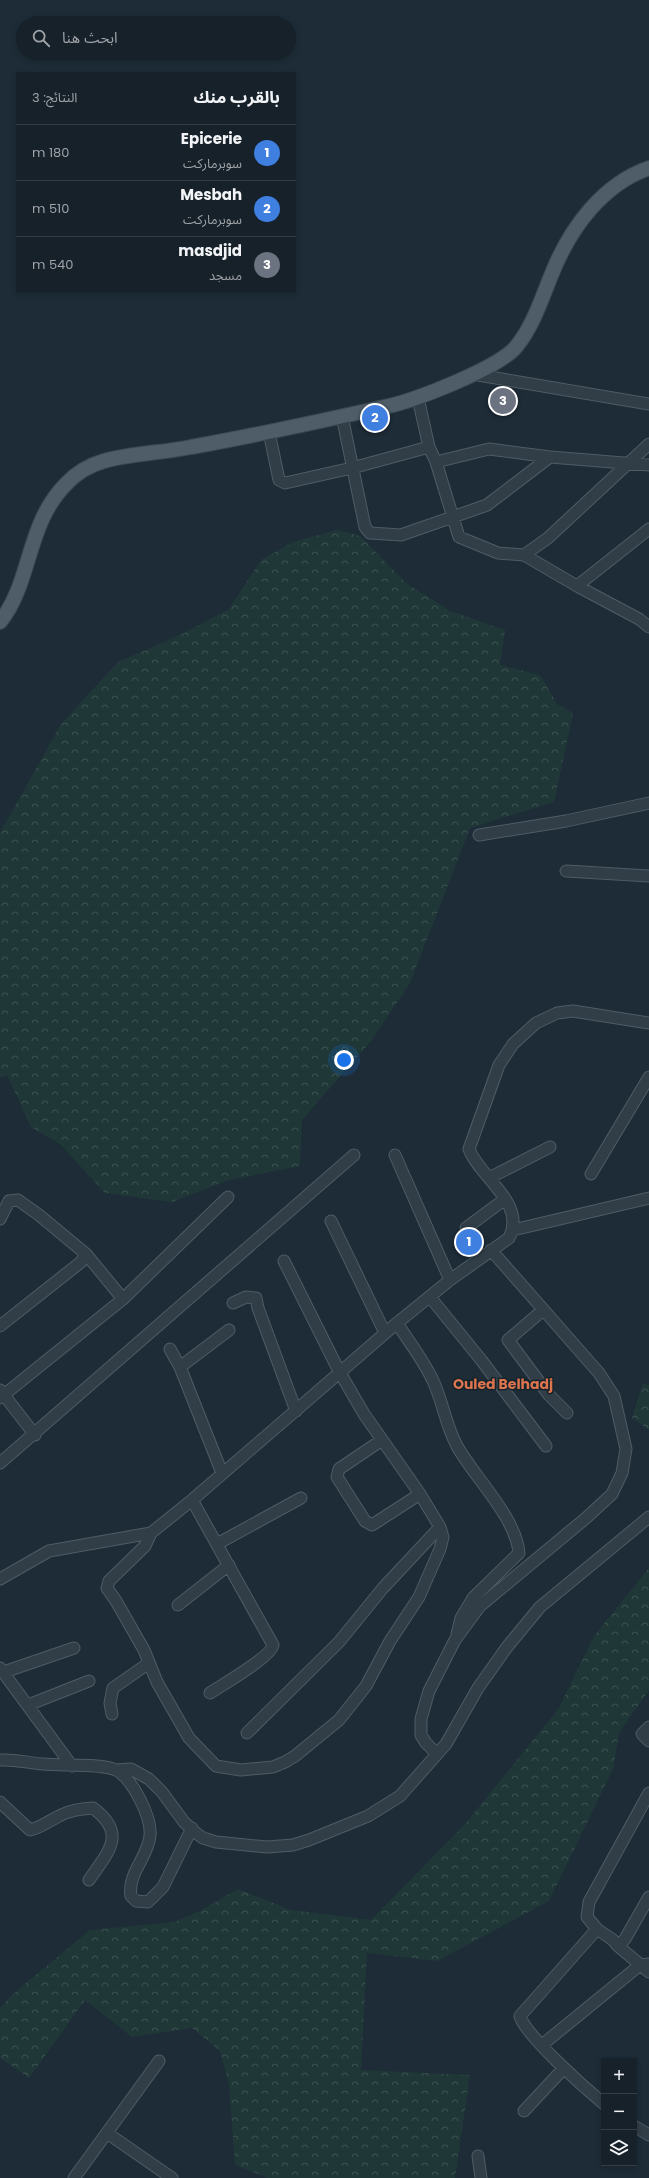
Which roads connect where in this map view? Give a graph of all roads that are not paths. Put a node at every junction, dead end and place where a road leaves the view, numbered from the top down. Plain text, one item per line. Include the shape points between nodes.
1 (649, 168) edge
2 (472, 374) junction
3 (418, 398) junction
4 (649, 404) edge
5 (342, 416) junction
6 (268, 432) junction
7 (649, 444) edge
8 (429, 447) junction
9 (550, 457) junction
10 (436, 462) junction
11 (629, 462) junction
12 (649, 465) edge
13 (352, 468) junction
14 (454, 517) junction
15 (649, 529) edge
16 (524, 555) junction
17 (576, 586) junction
18 (644, 619) edge
19 (0, 622) edge
20 (649, 627) edge
21 (649, 803) edge
22 (479, 835) dead end
23 (566, 871) dead end
24 (649, 876) edge
25 (649, 1023) edge
26 (649, 1078) edge
27 (550, 1147) dead end
28 (354, 1155) dead end
29 (395, 1155) dead end
30 (591, 1174) dead end
31 (489, 1178) junction
32 (228, 1197) dead end
33 (649, 1198) edge
34 (505, 1199) junction
35 (0, 1219) edge
36 (331, 1221) dead end
37 (466, 1228) dead end
38 (513, 1230) junction
39 (491, 1250) junction
40 (86, 1254) junction
41 (284, 1261) dead end
42 (450, 1280) junction
43 (430, 1297) junction
44 (123, 1299) junction
45 (233, 1303) dead end
46 (543, 1310) junction
47 (397, 1323) junction
48 (0, 1326) edge
49 (229, 1330) dead end
50 (385, 1333) junction
51 (170, 1349) dead end
52 (180, 1367) junction
53 (339, 1371) junction
54 (1, 1394) edge
55 (296, 1411) junction
56 (567, 1413) dead end
57 (35, 1435) junction
58 (382, 1440) junction
59 (546, 1446) dead end
60 (0, 1463) edge
61 (222, 1473) junction
62 (420, 1494) junction
63 (301, 1498) dead end
64 (192, 1500) junction
65 (649, 1517) edge
66 (440, 1527) junction
67 (151, 1533) junction
68 (217, 1544) junction
69 (229, 1564) junction
70 (0, 1579) edge
71 (178, 1605) dead end
72 (455, 1640) junction
73 (74, 1648) dead end
74 (150, 1663) junction
75 (2, 1670) edge
76 (89, 1681) dead end
77 (210, 1693) dead end
78 (28, 1705) junction
79 (112, 1714) dead end
80 (649, 1727) edge
81 (247, 1733) dead end
82 (649, 1741) edge
83 (438, 1754) junction
84 (0, 1760) edge
85 (72, 1766) junction
86 (116, 1770) junction
87 (649, 1793) edge
88 (0, 1802) edge
89 (192, 1828) junction
90 (88, 1880) dead end
91 (649, 1897) edge
92 (597, 1929) junction
93 (618, 1946) junction
94 (645, 1964) edge
95 (649, 1972) edge
96 (542, 2045) junction
97 (159, 2061) dead end
98 (564, 2068) junction
99 (601, 2101) edge
100 (524, 2111) dead end
101 (637, 2128) edge
102 (107, 2133) junction
103 (649, 2135) edge
104 (478, 2156) dead end
105 (74, 2178) edge
106 (172, 2178) edge
107 (481, 2178) edge

1 - 2 main road via 611,188 578,223 562,250 531,323 515,348
2 - 3 main road
2 - 4 street
3 - 5 main road
3 - 8 street
5 - 6 main road
5 - 13 street
6 - 13 street via 280,480 285,483
6 - 19 main road via 104,461 84,469 66,483 45,513 13,601
7 - 11 street
8 - 10 street
8 - 13 street
9 - 10 street via 489,449
9 - 11 street
9 - 14 street via 487,505
10 - 14 street
11 - 12 street
11 - 16 street via 548,538
13 - 14 street via 365,527 370,533 401,535
14 - 16 street via 459,536 498,553
15 - 17 street
16 - 17 street
17 - 18 street
18 - 20 street
21 - 22 street via 566,821
23 - 24 street
25 - 31 street via 596,1013 557,1013 536,1023 513,1044 499,1065 469,1149 473,1159
26 - 30 street
27 - 31 street
28 - 57 street
29 - 42 street
31 - 34 street
32 - 44 street
33 - 38 street
34 - 37 street
34 - 38 street via 514,1216
35 - 40 street via 9,1201 18,1200
36 - 50 street
38 - 39 street via 509,1238
39 - 42 street
39 - 46 street
40 - 44 street
40 - 48 street via 80,1262
41 - 53 street
42 - 43 street
43 - 47 street
43 - 59 street
44 - 54 street
45 - 55 street via 246,1297 256,1298
46 - 56 street via 508,1340 549,1395
46 - 72 street via 599,1373 614,1396 626,1449 622,1473 618,1484 601,1505 480,1606
47 - 50 street
47 - 72 street via 434,1382 458,1448 483,1481 518,1541 519,1553 472,1598 461,1618
49 - 52 street
50 - 53 street
51 - 52 street
52 - 61 street
53 - 55 street
53 - 58 street
54 - 57 street
55 - 61 street
57 - 60 street
58 - 62 street
58 - 62 street via 339,1469 337,1473 337,1477 365,1520 372,1525
61 - 64 street
62 - 66 street
63 - 68 street
64 - 67 street
64 - 68 street
65 - 83 street via 540,1607 478,1688
66 - 74 street via 443,1537 440,1549 419,1597 390,1641 366,1686 339,1720 285,1762 273,1767 248,1770 216,1766 190,1738 157,1682
66 - 81 street via 383,1588 339,1642
67 - 70 street via 49,1551
67 - 74 street via 144,1546 109,1581 107,1588
68 - 69 street
69 - 71 street
69 - 77 street via 273,1645 263,1657
72 - 83 street via 429,1691 421,1719 421,1735
73 - 75 street
74 - 79 street via 113,1688 110,1703
75 - 78 street
76 - 78 street
78 - 85 street
80 - 82 street via 642,1734
83 - 89 street via 395,1801 368,1816 300,1843 266,1847 223,1844 203,1838
84 - 85 street
85 - 86 street
86 - 89 street via 131,1770 149,1779 184,1822
86 - 89 street via 126,1777 150,1822 148,1843 133,1879 133,1899 148,1902 160,1891
87 - 92 street via 589,1902 587,1917
88 - 90 street via 30,1830 76,1809 93,1808 106,1818 112,1829 111,1847
91 - 93 street via 625,1939
92 - 93 street
92 - 96 street via 521,2012 521,2020
93 - 94 street
94 - 95 street
94 - 96 street
96 - 98 street
97 - 102 street
98 - 99 street
98 - 100 street
101 - 103 street
102 - 105 street
102 - 106 street
104 - 107 street

